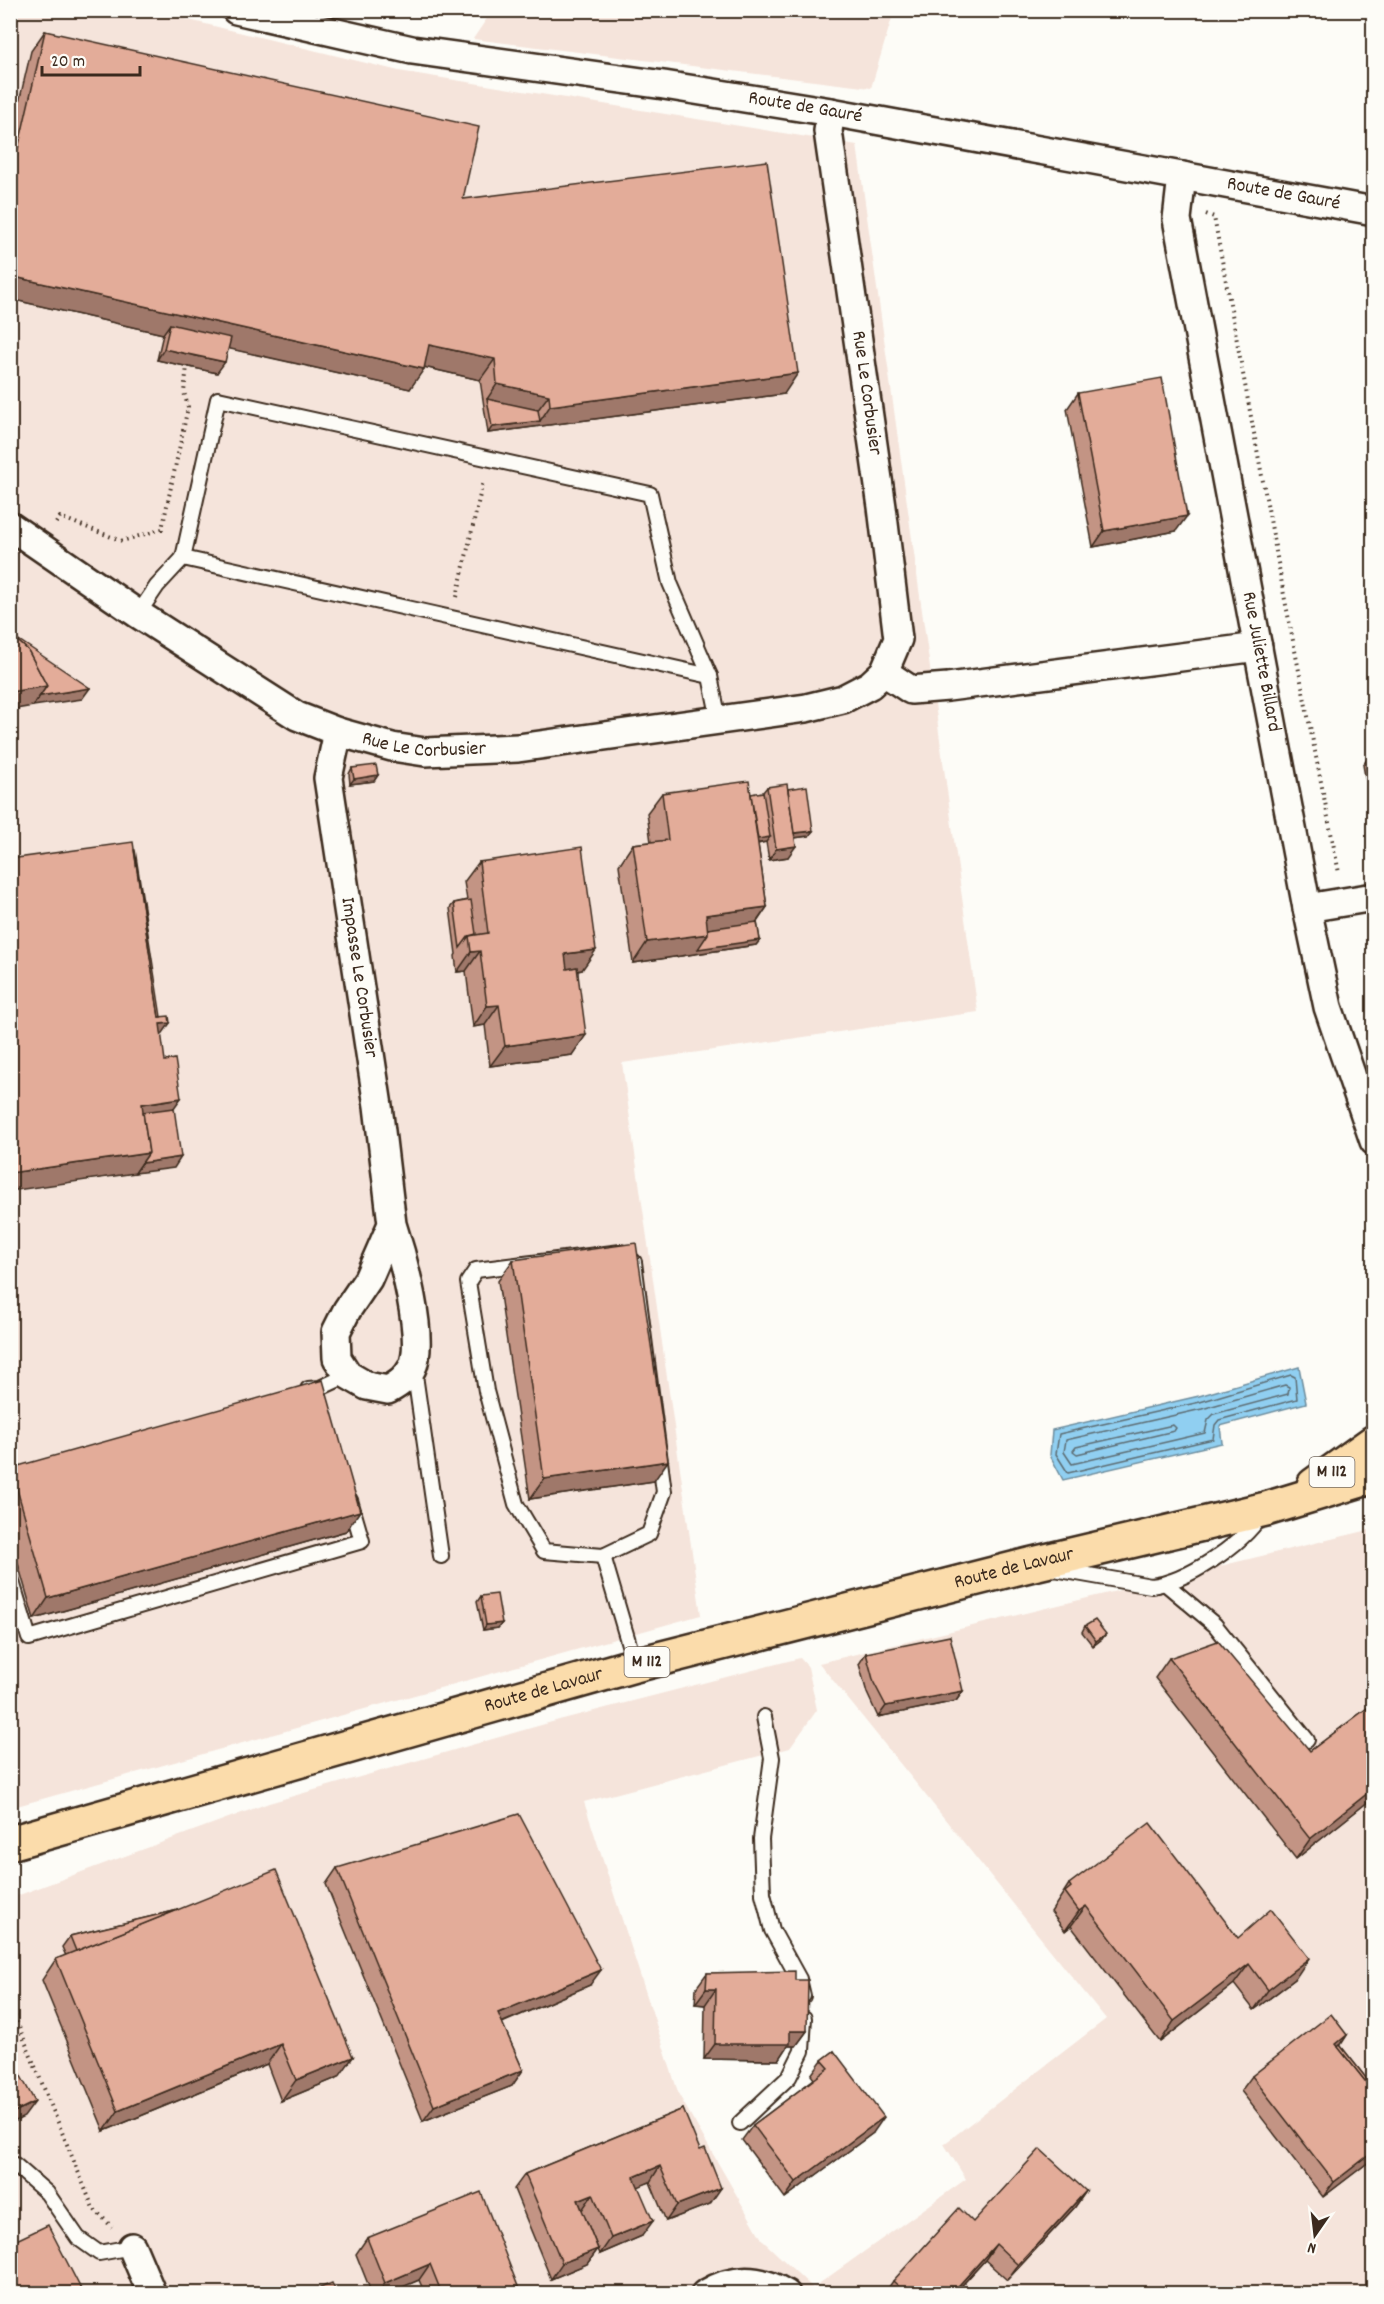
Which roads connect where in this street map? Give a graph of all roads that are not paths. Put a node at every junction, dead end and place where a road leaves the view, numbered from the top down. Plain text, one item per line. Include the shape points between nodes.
1 (237, 10) edge
2 (831, 112) junction
3 (1182, 176) junction
4 (1374, 211) edge
5 (10, 526) edge
6 (183, 558) junction
7 (138, 614) junction
8 (1258, 647) junction
9 (884, 672) junction
10 (710, 676) junction
11 (719, 720) junction
12 (338, 732) junction
13 (1374, 897) edge
14 (1307, 908) junction
15 (1374, 1141) edge
16 (392, 1224) junction
17 (413, 1366) junction
18 (348, 1375) junction
19 (291, 1394) edge
20 (1374, 1442) edge
21 (1374, 1476) edge
22 (347, 1486) edge
23 (1278, 1506) junction
24 (441, 1556) dead end
25 (603, 1556) junction
26 (1031, 1565) junction
27 (10, 1575) edge
28 (1166, 1584) junction
29 (635, 1665) junction
30 (764, 1717) dead end
31 (1307, 1740) dead end
32 (10, 1843) edge
33 (740, 2123) dead end
34 (10, 2164) edge
35 (132, 2247) joint
36 (152, 2294) edge
37 (705, 2294) edge
38 (786, 2294) edge

1 - 2 street, Route de Gauré via 412,50 664,84
2 - 3 street, Route de Gauré
2 - 9 street, Rue Le Corbusier via 828,131 896,614 898,639
3 - 4 street, Route de Gauré
3 - 8 street, Rue Juliette Billard via 1177,219
5 - 7 street, Rue Le Corbusier
6 - 7 lane
6 - 10 lane
6 - 10 lane via 218,399 650,494 670,583
7 - 12 street, Rue Le Corbusier via 297,716
8 - 9 street via 910,690
8 - 14 street, Rue Juliette Billard
9 - 11 street, Rue Le Corbusier via 870,685 843,699
10 - 11 lane
11 - 12 street, Rue Le Corbusier via 474,752 414,751
12 - 16 street, Impasse Le Corbusier via 328,778
13 - 14 street
14 - 15 street, Rue Juliette Billard via 1328,1007
16 - 17 street, Impasse Le Corbusier via 404,1259 416,1334
16 - 18 street via 368,1279 336,1332 337,1358
17 - 18 street via 403,1382 388,1390 367,1386
17 - 24 lane
18 - 19 lane via 321,1393
20 - 23 main road, Route de Lavaur / M 112
21 - 23 main road, Route de Lavaur / M 112
22 - 27 lane via 362,1541 29,1638
23 - 26 main road, Route de Lavaur / M 112
23 - 28 lane via 1249,1533
25 - 25 lane via 544,1551 516,1504 486,1391 468,1282 476,1270 621,1252 634,1262 664,1492 649,1534
25 - 29 lane
26 - 28 lane via 1150,1586
26 - 29 main road, Route de Lavaur / M 112
28 - 31 lane via 1215,1625
29 - 32 main road, Route de Lavaur / M 112
30 - 33 lane via 772,1758 761,1839 763,1894 772,1930 799,1979 805,2006 802,2051 789,2077
34 - 35 lane via 15,2164 48,2193 78,2238 99,2253
35 - 36 street
37 - 38 street via 717,2286 745,2280 770,2284

